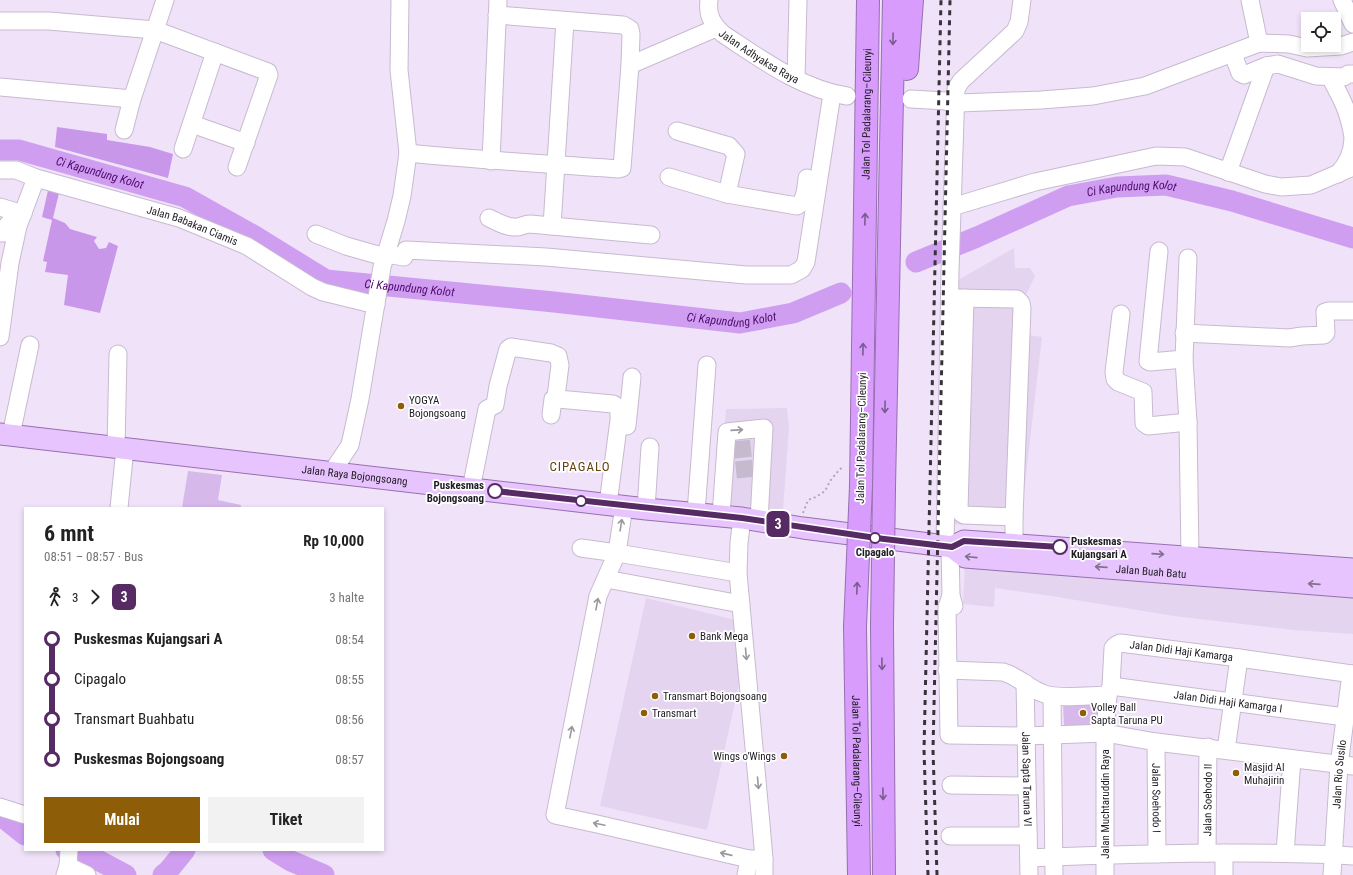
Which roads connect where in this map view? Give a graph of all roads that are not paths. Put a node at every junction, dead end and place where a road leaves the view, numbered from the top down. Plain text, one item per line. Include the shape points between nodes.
1 (165, 0) edge
2 (400, 0) edge
3 (709, 0) edge
4 (798, 0) edge
5 (868, 0) edge
6 (894, 0) edge
7 (912, 0) edge
8 (1022, 0) edge
9 (1250, 0) edge
10 (1342, 0) edge
11 (498, 8) edge
12 (0, 21) edge
13 (565, 21) junction
14 (1353, 24) edge
15 (716, 28) junction
16 (155, 30) junction
17 (1353, 42) edge
18 (1259, 44) junction
19 (215, 52) junction
20 (1233, 54) junction
21 (630, 65) junction
22 (1266, 66) junction
23 (1353, 74) edge
24 (1330, 77) junction
25 (796, 79) junction
26 (0, 87) edge
27 (834, 93) junction
28 (132, 99) junction
29 (911, 99) dead end
30 (954, 105) junction
31 (192, 124) junction
32 (124, 130) dead end
33 (677, 130) dead end
34 (1353, 138) edge
35 (246, 143) junction
36 (183, 150) dead end
37 (408, 153) junction
38 (491, 161) junction
39 (557, 164) junction
40 (237, 167) dead end
41 (0, 170) edge
42 (1346, 170) edge
43 (1228, 172) junction
44 (669, 177) dead end
45 (36, 178) junction
46 (727, 194) junction
47 (0, 207) edge
48 (952, 207) junction
49 (489, 218) dead end
50 (20, 220) junction
51 (552, 226) junction
52 (0, 233) edge
53 (316, 234) dead end
54 (651, 235) dead end
55 (1159, 251) dead end
56 (1188, 258) dead end
57 (384, 260) junction
58 (958, 298) junction
59 (377, 301) junction
60 (1353, 311) edge
61 (1121, 314) dead end
62 (2, 316) edge
63 (1184, 333) junction
64 (0, 337) edge
65 (30, 345) dead end
66 (118, 354) dead end
67 (1184, 359) junction
68 (707, 365) dead end
69 (632, 377) dead end
70 (886, 385) junction
71 (556, 397) junction
72 (551, 415) dead end
73 (1188, 422) junction
74 (6, 435) edge
75 (350, 445) junction
76 (650, 447) dead end
77 (121, 448) junction
78 (332, 472) junction
79 (356, 475) junction
80 (471, 488) junction
81 (617, 505) junction
82 (119, 507) edge
83 (646, 509) junction
84 (696, 513) junction
85 (721, 516) junction
86 (1014, 517) junction
87 (750, 520) junction
88 (876, 538) joint
89 (1014, 544) junction
90 (949, 546) junction
91 (581, 548) dead end
92 (617, 552) junction
93 (1190, 557) junction
94 (1353, 569) edge
95 (738, 573) junction
96 (606, 579) junction
97 (1353, 587) edge
98 (741, 604) junction
99 (1239, 658) junction
100 (951, 670) junction
101 (1352, 674) edge
102 (1025, 683) junction
103 (1109, 690) junction
104 (1052, 696) junction
105 (1233, 703) junction
106 (1345, 717) junction
107 (1105, 733) junction
108 (1053, 735) junction
109 (1026, 736) junction
110 (1156, 742) junction
111 (1208, 747) junction
112 (1226, 750) junction
113 (1292, 759) junction
114 (1346, 765) edge
115 (950, 785) dead end
116 (1027, 786) junction
117 (0, 807) edge
118 (24, 815) edge
119 (950, 836) dead end
120 (1028, 836) junction
121 (1216, 853) junction
122 (1286, 853) junction
123 (1105, 854) junction
124 (1157, 854) junction
125 (1333, 854) junction
126 (1353, 856) edge
127 (1054, 857) junction
128 (1029, 858) junction
129 (68, 862) edge
130 (756, 867) edge
131 (87, 875) edge
132 (859, 875) edge
133 (884, 875) edge
134 (1029, 875) edge
135 (1054, 875) edge
136 (1105, 875) edge
137 (1224, 875) edge
138 (1332, 875) edge

1 - 16 street
2 - 37 street via 399,70
3 - 15 street, Jalan Adhyaksa Raya via 709,18
4 - 25 street
132 -> 5 highway, Jalan Tol Padalarang–Cileunyi, bridge via 855,627 861,486
6 -> 70 highway
7 - 70 highway
8 - 30 street via 1015,31 960,81
9 - 18 street
10 - 14 street
11 - 13 street
11 - 38 street
12 - 16 street via 49,21
13 - 21 street via 626,26 631,34
13 - 39 street
15 - 21 street
15 - 25 street, Jalan Adhyaksa Raya
16 - 19 street
16 - 28 street
17 - 18 street via 1341,46 1307,48 1289,44
18 - 20 street
19 - 31 street
19 - 35 street via 269,73
20 - 22 street via 1242,75
20 - 30 street via 1138,88 1093,96
21 - 39 street via 622,168 619,170
22 - 24 street via 1278,64 1316,76
22 - 43 street
23 - 24 street
24 - 34 street via 1349,116
25 - 27 street, Jalan Adhyaksa Raya
26 - 28 street
27 - 46 street via 800,204 797,206
27 - 57 street via 806,262 802,269 791,275 746,275 546,257 406,250 404,257
28 - 32 street
29 - 30 street
30 - 48 street
31 - 35 street
31 - 36 street
33 - 46 street via 729,146 734,150 736,154
34 - 42 street
35 - 40 street
37 - 38 street
37 - 57 street via 402,196
38 - 39 street
39 - 51 street
41 - 45 street, Jalan Babakan Ciamis via 16,170
42 - 43 street via 1310,185 1280,187
43 - 48 street via 1185,157 1156,156 1035,182
44 - 46 street
45 - 50 street
45 - 59 street, Jalan Babakan Ciamis via 179,218 247,246 323,292
47 - 50 street
48 - 58 street via 950,272
49 - 51 street via 515,228 525,224
50 - 52 street via 10,223 4,233
50 - 62 street
51 - 54 street
53 - 57 street
55 - 67 street via 1148,361
56 - 63 street
57 - 59 street
58 - 86 street via 959,509 964,515
58 - 86 street via 1017,299 1021,303
58 - 90 street
59 - 75 street
60 - 63 street via 1325,312 1324,335 1289,338
61 - 73 street via 1115,379 1143,392 1146,425
62 - 64 street
63 - 67 street
65 - 74 street
66 - 77 street
67 - 73 street
68 - 84 street
69 - 81 street
70 -> 133 highway, bridge via 882,625
71 - 72 street via 553,399
71 - 80 street via 560,365 558,356 511,347 508,349 495,405 487,409
71 - 81 street via 617,406
73 - 93 street
74 - 77 main road, Jalan Raya Bojongsoang
75 - 78 street
75 - 79 street
76 - 83 street
77 - 78 main road, Jalan Raya Bojongsoang
77 - 82 street
78 - 79 main road, Jalan Raya Bojongsoang
79 - 80 main road, Jalan Raya Bojongsoang
80 - 81 main road, Jalan Raya Bojongsoang
81 - 83 main road, Jalan Raya Bojongsoang
92 -> 81 street
83 - 84 main road, Jalan Raya Bojongsoang
84 - 85 main road, Jalan Raya Bojongsoang
85 - 87 main road, Jalan Raya Bojongsoang
85 -> 87 street via 730,470 727,431 764,428 758,448 758,468
86 - 89 street
87 - 88 main road, Jalan Raya Bojongsoang
87 - 95 street
88 - 90 main road, Jalan Buah Batu
89 - 90 main road, Jalan Buah Batu via 964,541
89 -> 93 main road, Jalan Buah Batu
97 -> 90 main road, Jalan Buah Batu via 965,557
90 - 100 street via 951,596 955,607
91 - 92 street
92 - 95 street
92 - 96 street
93 - 94 main road, Jalan Buah Batu
95 - 98 street
96 - 98 street
130 -> 96 street via 555,815 598,596
98 -> 130 street
99 - 101 street, Jalan Didi Haji Kamarga
99 - 103 street, Jalan Didi Haji Kamarga via 1120,643 1113,648
99 - 105 street
100 - 102 street via 1003,672
100 - 109 street via 949,735
101 - 106 street, Jalan Rio Susilo
102 - 104 street via 1041,693
102 - 109 street, Jalan Sapta Taruna VI
103 - 104 street
103 - 105 street, Jalan Didi Haji Kamarga I
103 - 107 street, Jalan Muchtaruddin Raya
104 - 108 street
105 - 106 street, Jalan Didi Haji Kamarga I
105 - 112 street
106 - 114 street, Jalan Rio Susilo
107 - 108 street
107 - 110 street
107 - 123 street, Jalan Muchtaruddin Raya
108 - 109 street
108 - 127 street
109 - 116 street, Jalan Sapta Taruna VI
110 - 111 street
110 - 124 street, Jalan Soehodo I
111 - 112 street
111 - 121 street, Jalan Soehodo II
112 - 113 street
113 - 114 street
113 - 122 street
114 - 125 street, Jalan Rio Susilo
115 - 116 street
116 - 120 street, Jalan Sapta Taruna VI
117 - 118 street
119 - 120 street
120 - 128 street, Jalan Sapta Taruna VI
121 - 122 street
121 - 124 street
121 - 137 street, Jalan Soehodo II
122 - 125 street
123 - 124 street
123 - 127 street
123 - 136 street, Jalan Muchtaruddin Raya
125 - 126 street
125 - 138 street, Jalan Rio Susilo
127 - 128 street
127 - 135 street
128 - 134 street, Jalan Sapta Taruna VI
129 - 131 street

